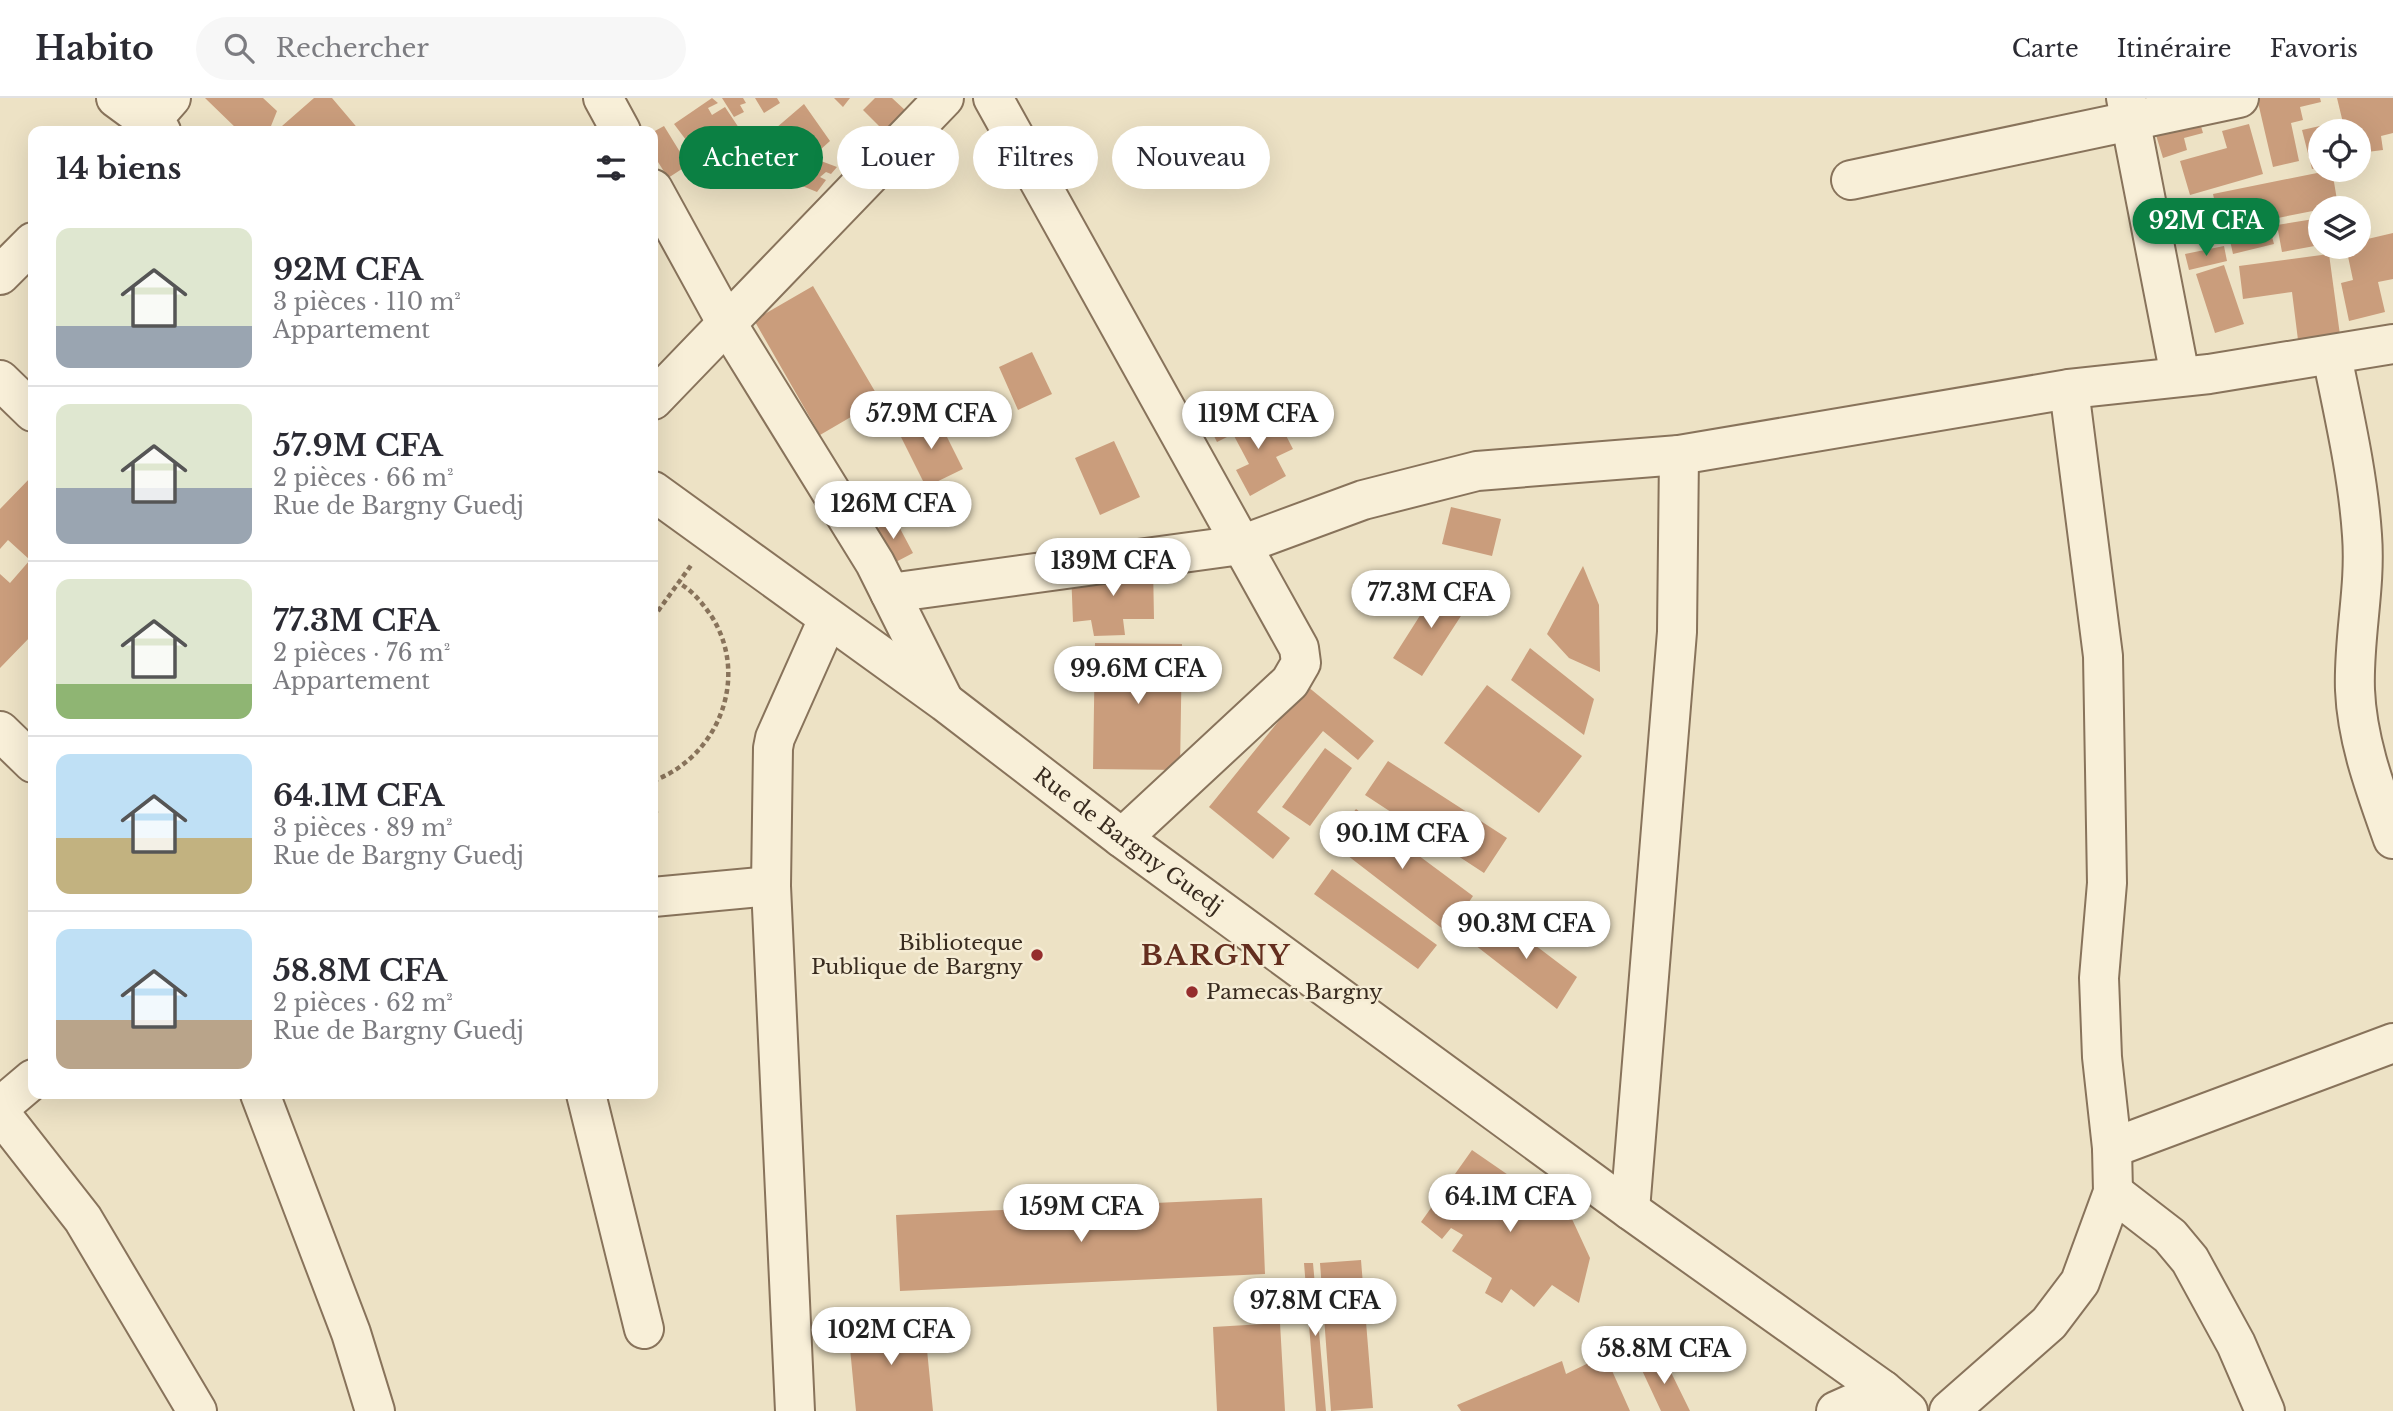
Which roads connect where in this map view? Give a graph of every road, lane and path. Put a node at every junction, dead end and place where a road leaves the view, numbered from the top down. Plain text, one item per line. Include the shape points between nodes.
1 (116, 98) edge
2 (944, 98) edge
3 (993, 98) edge
4 (2239, 98) edge
5 (2128, 109) edge
6 (156, 121) edge
7 (1851, 180) dead end
8 (658, 198) edge
9 (28, 247) edge
10 (0, 275) edge
11 (726, 322) junction
12 (2393, 344) edge
13 (2332, 356) junction
14 (2180, 376) junction
15 (0, 380) edge
16 (2069, 389) junction
17 (658, 395) edge
18 (28, 407) edge
19 (1679, 455) junction
20 (658, 495) edge
21 (714, 536) junction
22 (1241, 545) junction
23 (678, 583) junction
24 (890, 593) junction
25 (658, 611) edge
26 (828, 618) junction
27 (945, 702) junction
28 (658, 779) edge
29 (1122, 838) junction
30 (2393, 839) edge
31 (771, 886) junction
32 (658, 897) edge
33 (2393, 1043) edge
34 (28, 1083) edge
35 (262, 1099) edge
36 (587, 1099) edge
37 (0, 1107) edge
38 (0, 1113) edge
39 (2112, 1148) junction
40 (2113, 1192) junction
41 (1630, 1210) junction
42 (644, 1329) dead end
43 (1896, 1400) edge
44 (197, 1411) edge
45 (375, 1411) edge
46 (795, 1411) edge
47 (1836, 1411) edge
48 (1949, 1411) edge
49 (2265, 1411) edge

1 - 6 street
2 - 11 street
3 - 22 street
4 - 5 street
5 - 7 street
5 - 14 street
8 - 11 street
9 - 10 street
11 - 17 street
11 - 24 street
12 - 13 street
13 - 14 street
13 - 30 street via 2362,533 2357,714 2362,745
14 - 16 street
15 - 18 street
16 - 19 street
16 - 39 street via 2103,656 2107,883 2099,978
19 - 22 street via 1477,471 1363,500
19 - 41 street via 1677,632
20 - 21 street, Rue de Bargny Guedj
21 - 23 path
21 - 26 street, Rue de Bargny Guedj
22 - 24 street
22 - 29 street via 1299,649 1301,663 1290,682
23 - 25 path
23 - 28 path via 704,605 718,626 729,674 718,723 705,744 687,762
24 - 27 street
26 - 27 street, Rue de Bargny Guedj
26 - 31 street via 775,738
27 - 29 street, Rue de Bargny Guedj
29 - 41 street, Rue de Bargny Guedj
31 - 32 street
31 - 46 street
33 - 39 street
34 - 37 street
35 - 45 street via 351,1333
36 - 42 street
38 - 44 street via 83,1219
39 - 40 street
40 - 48 street via 2080,1282 2049,1323
40 - 49 street via 2170,1236 2190,1260 2236,1344
41 - 43 street, Rue de Bargny Guedj
43 - 47 street

